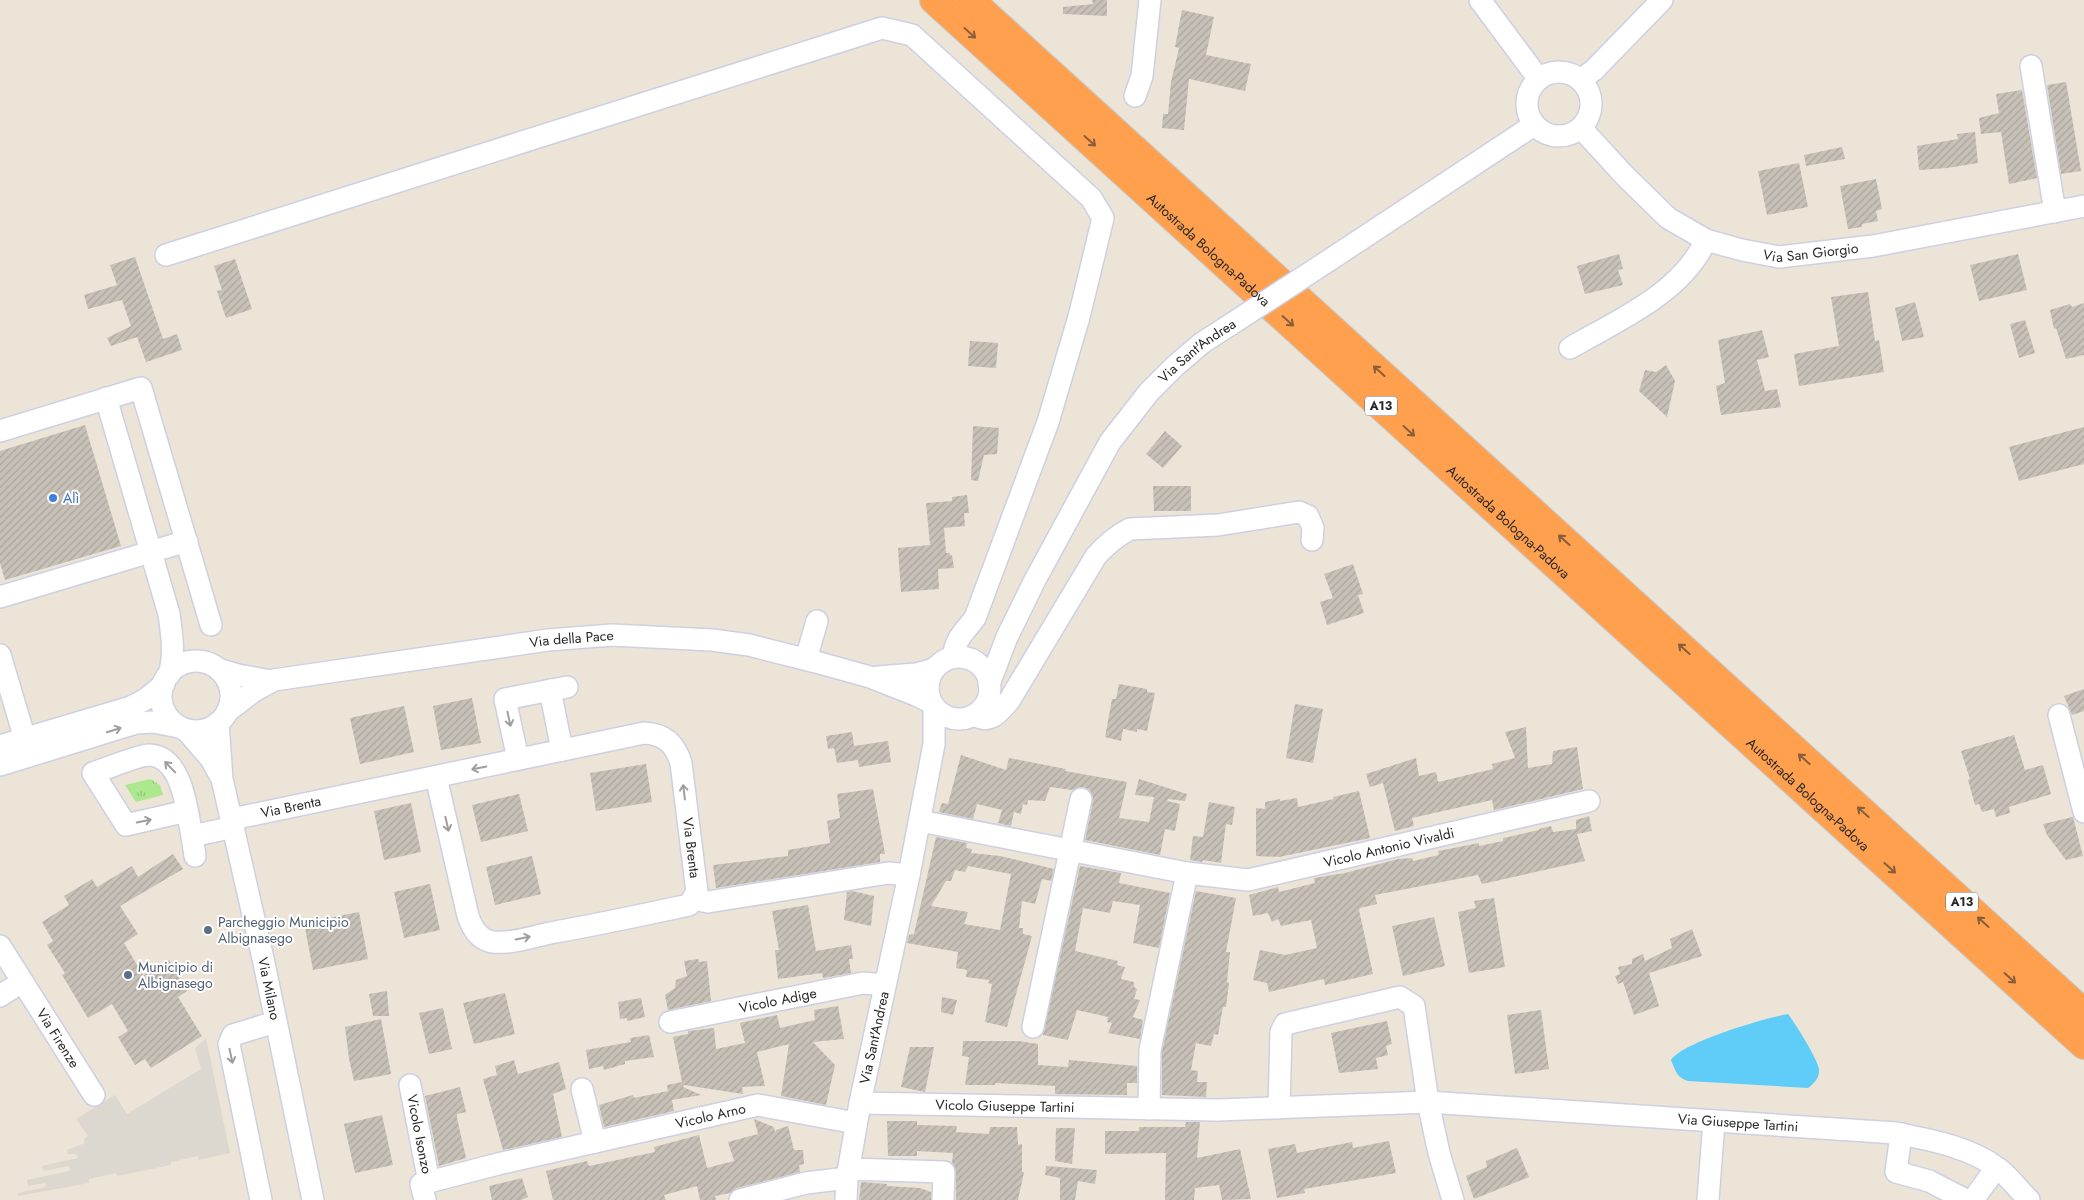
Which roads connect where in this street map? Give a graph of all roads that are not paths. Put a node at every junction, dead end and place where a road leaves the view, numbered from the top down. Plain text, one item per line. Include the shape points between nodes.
1 (934, 0) edge
2 (970, 0) edge
3 (1150, 0) edge
4 (1480, 0) edge
5 (1662, 0) edge
6 (2031, 66) dead end
7 (1538, 78) junction
8 (1580, 80) junction
9 (1135, 96) dead end
10 (1534, 125) junction
11 (1581, 128) junction
12 (2084, 206) edge
13 (2055, 212) junction
14 (1706, 240) junction
15 (166, 255) dead end
16 (1570, 348) dead end
17 (106, 398) junction
18 (0, 431) edge
19 (1312, 540) dead end
20 (188, 541) junction
21 (152, 551) junction
22 (0, 597) edge
23 (169, 614) junction
24 (817, 621) dead end
25 (211, 625) dead end
26 (1008, 637) junction
27 (0, 655) edge
28 (806, 659) junction
29 (962, 659) junction
30 (211, 666) junction
31 (934, 669) junction
32 (870, 678) junction
33 (166, 680) junction
34 (272, 680) junction
35 (989, 684) junction
36 (933, 705) junction
37 (2059, 715) dead end
38 (223, 717) junction
39 (967, 718) junction
40 (183, 728) junction
41 (91, 737) junction
42 (25, 739) junction
43 (934, 744) junction
44 (0, 746) edge
45 (562, 750) junction
46 (0, 755) edge
47 (518, 759) junction
48 (0, 764) edge
49 (436, 777) junction
50 (222, 779) junction
51 (1081, 799) dead end
52 (1589, 801) dead end
53 (187, 811) dead end
54 (2084, 812) edge
55 (920, 821) junction
56 (233, 823) junction
57 (1070, 851) junction
58 (1187, 873) junction
59 (909, 875) junction
60 (693, 899) junction
61 (0, 946) edge
62 (22, 982) junction
63 (885, 985) junction
64 (0, 996) edge
65 (2084, 1013) edge
66 (275, 1022) junction
67 (670, 1022) dead end
68 (1033, 1026) dead end
69 (2084, 1045) edge
70 (410, 1086) dead end
71 (582, 1089) dead end
72 (94, 1094) dead end
73 (1428, 1102) junction
74 (1279, 1108) junction
75 (1149, 1109) junction
76 (858, 1113) junction
77 (1714, 1121) junction
78 (1901, 1134) junction
79 (595, 1142) junction
80 (1996, 1168) junction
81 (848, 1174) junction
82 (425, 1189) edge
83 (261, 1200) edge
84 (313, 1200) edge
85 (740, 1200) edge
86 (846, 1200) edge
87 (943, 1200) edge
88 (1453, 1200) edge
89 (1708, 1200) edge
90 (1966, 1200) edge
91 (1973, 1200) edge
92 (2029, 1200) edge

1 -> 69 highway, Autostrada Bologna-Padova / A13
65 -> 2 highway, Autostrada Bologna-Padova / A13
3 - 9 street via 1142,76
4 - 7 street
5 - 8 street via 1594,70
6 - 13 street
7 - 8 street via 1560,72
7 - 10 street via 1527,99
8 - 11 street via 1588,94 1590,109
10 - 11 street via 1550,136 1561,137
10 - 26 street, Via Sant'Andrea, bridge via 1233,323 1174,366 1110,442
11 - 14 street, Via San Giorgio via 1668,218
12 - 13 street, Via San Giorgio
13 - 14 street, Via San Giorgio via 1874,246 1779,257
14 - 16 street via 1686,272 1672,284 1650,301
15 - 29 street via 882,28 912,35 1090,198 1103,218 1079,317 1048,422 975,618 953,650
17 - 18 street
17 - 20 street via 142,388
17 - 21 street
19 - 39 street via 1313,528 1308,516 1299,512 1218,525 1130,529 1120,534 1096,556 1009,701 991,718
20 - 21 street
20 - 25 street
21 - 22 street
21 - 23 street
23 - 30 street via 186,640
23 - 33 street via 173,658
24 - 28 street
26 - 29 street, Via Sant'Andrea via 985,654
26 - 35 street, Via Sant'Andrea
27 - 42 street
28 - 32 street, Via della Pace
28 - 34 street, Via della Pace via 712,640 612,635 539,641
29 - 31 street via 945,660
29 - 35 street via 985,671
30 - 33 street via 195,662 185,664
30 - 34 street, Via della Pace via 238,675
30 - 38 street via 229,684 231,702
31 - 32 street, Via della Pace
31 - 36 street via 928,689
32 - 36 street, Via della Pace
33 - 40 street via 162,694 166,713
33 - 42 street via 146,699 131,707
34 - 38 street, Via della Pace
35 - 39 street via 985,705
36 - 39 street via 946,717
36 - 43 street, Via Sant'Andrea
37 - 54 street
38 - 40 street via 208,729
38 - 50 street, Via Milano
39 - 43 street
41 -> 40 street via 136,723 153,722
40 -> 50 street, Via Milano via 211,760
41 - 42 street via 57,738 33,744
41 - 48 street
42 - 44 street
42 - 46 street via 22,748
43 - 55 street, Via Sant'Andrea
45 - 47 street, Via Brenta
45 -> 47 street via 558,688 505,699
60 -> 45 street, Via Brenta via 697,892 681,763 673,744 660,736 644,733
47 -> 49 street, Via Brenta
49 - 56 street, Via Brenta
49 -> 60 street via 468,916 480,937 492,942 511,941 689,905
50 - 56 street, Via Milano
51 - 57 street
52 - 58 street, Vicolo Antonio Vivaldi via 1248,880
53 - 56 street, Via Brenta via 194,846
55 - 57 street, Vicolo Antonio Vivaldi
55 - 59 street, Via Sant'Andrea
56 - 66 street, Via Milano
57 - 58 street, Vicolo Antonio Vivaldi
57 - 68 street
58 - 75 street via 1150,1050
59 - 60 street via 888,873 708,902
59 - 63 street, Via Sant'Andrea
61 - 62 street, Via Firenze
62 - 64 street
62 - 72 street, Via Firenze
63 - 67 street, Vicolo Adige via 863,983
63 - 76 street, Via Sant'Andrea
66 -> 83 street via 233,1035 229,1044
66 - 84 street, Via Milano
70 - 82 street, Vicolo Isonzo
71 - 79 street
73 - 74 street, Via Giuseppe Tartini
73 - 74 street via 1414,1006 1400,997 1285,1024 1281,1032
73 - 77 street, Via Giuseppe Tartini
73 - 88 street
74 - 75 street, Via Giuseppe Tartini
75 - 76 street, Vicolo Giuseppe Tartini
76 - 79 street, Vicolo Arno via 758,1105
76 - 81 street, Via Sant'Andrea
77 - 78 street, Via Giuseppe Tartini
77 - 89 street
78 - 80 street, Via Giuseppe Tartini via 1941,1142 1976,1155
78 - 90 street via 1896,1172 1929,1181
79 - 82 street, Vicolo Arno
80 - 91 street
80 - 92 street, Via Giuseppe Tartini
81 - 85 street
81 - 86 street, Via Sant'Andrea
81 - 87 street via 944,1172

